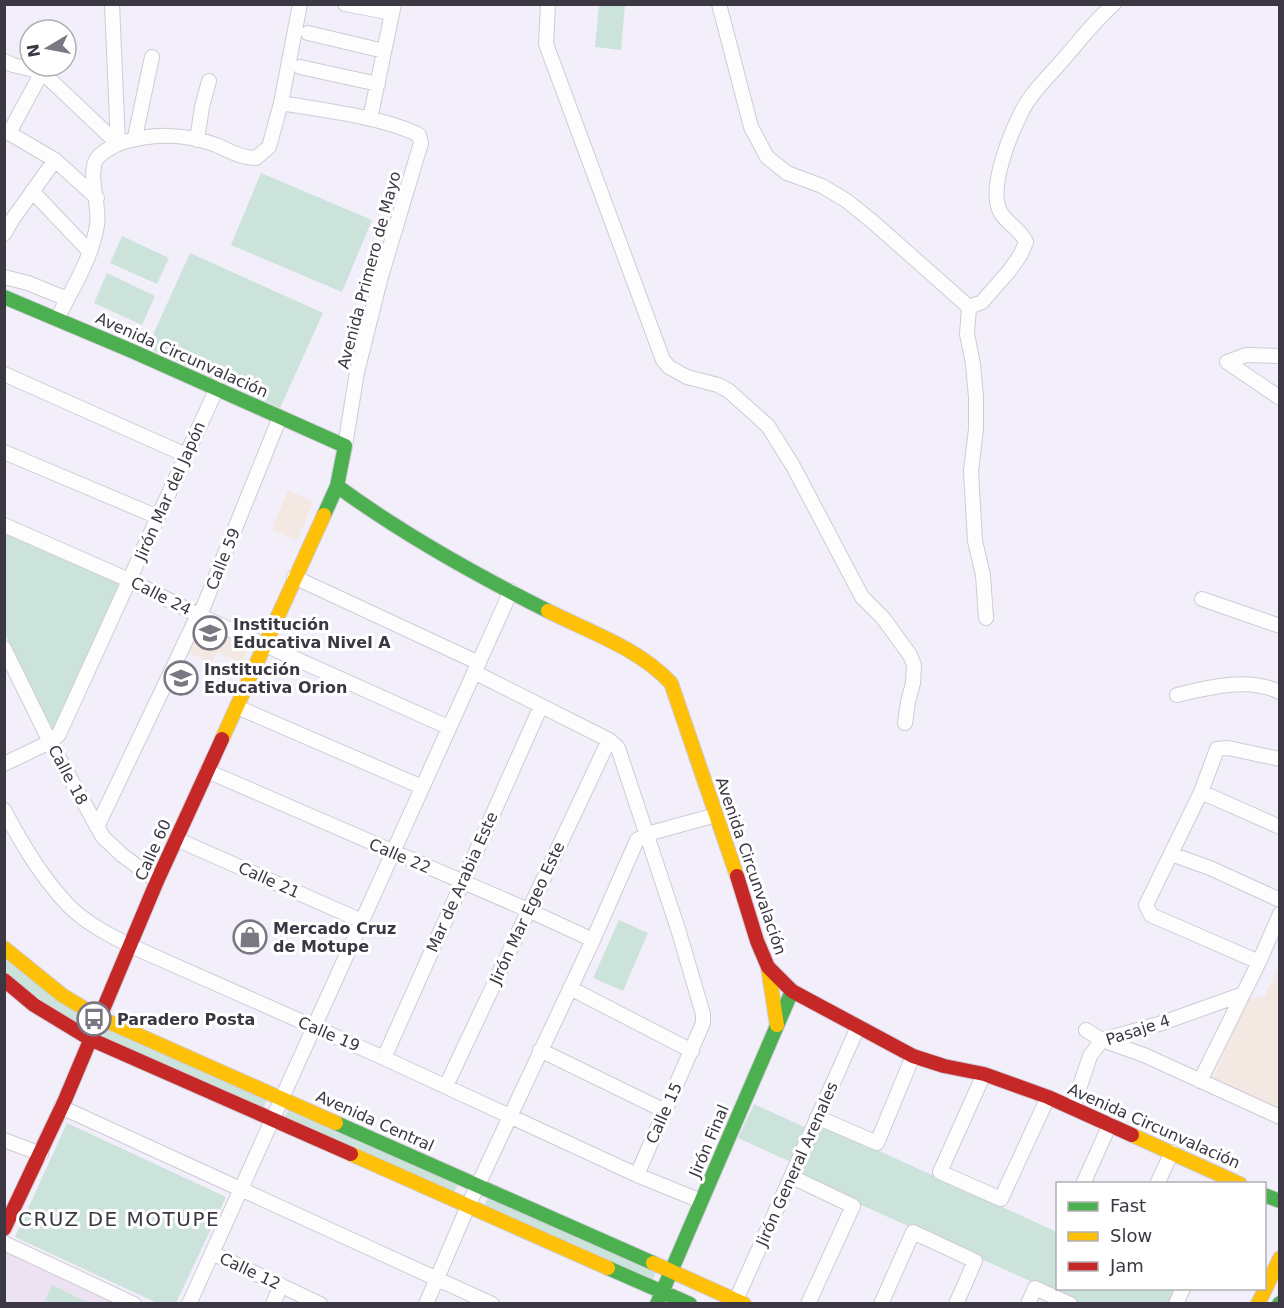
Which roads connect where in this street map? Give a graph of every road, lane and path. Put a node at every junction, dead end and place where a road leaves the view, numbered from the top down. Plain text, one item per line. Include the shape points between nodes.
1 (112, 4) edge
2 (300, 4) edge
3 (345, 4) edge
4 (548, 4) edge
5 (719, 4) edge
6 (1114, 4) edge
7 (393, 9) edge
8 (308, 33) dead end
9 (384, 51) junction
10 (152, 57) dead end
11 (300, 67) dead end
12 (39, 78) edge
13 (48, 78) edge
14 (209, 81) dead end
15 (378, 84) junction
16 (281, 103) junction
17 (370, 120) junction
18 (135, 137) junction
19 (197, 140) junction
20 (118, 144) junction
21 (55, 160) junction
22 (32, 191) junction
23 (97, 198) junction
24 (4, 234) edge
25 (90, 252) junction
26 (4, 277) edge
27 (4, 297) edge
28 (67, 299) junction
29 (969, 307) junction
30 (57, 319) junction
31 (1280, 356) edge
32 (4, 374) edge
33 (217, 388) junction
34 (1280, 398) edge
35 (280, 417) junction
36 (345, 446) junction
37 (4, 452) edge
38 (186, 455) junction
39 (337, 486) junction
40 (158, 517) junction
41 (4, 525) edge
42 (294, 577) junction
43 (129, 580) junction
44 (510, 591) junction
45 (1202, 599) dead end
46 (198, 615) junction
47 (986, 618) dead end
48 (1280, 626) edge
49 (264, 643) junction
50 (4, 648) edge
51 (476, 668) junction
52 (1280, 692) edge
53 (1177, 694) dead end
54 (541, 706) junction
55 (237, 707) junction
56 (905, 723) dead end
57 (448, 727) junction
58 (609, 740) junction
59 (50, 742) junction
60 (1280, 759) edge
61 (4, 764) edge
62 (207, 771) junction
63 (422, 787) junction
64 (1200, 792) junction
65 (4, 810) edge
66 (716, 815) junction
67 (97, 827) junction
68 (1280, 827) edge
69 (647, 834) junction
70 (176, 839) junction
71 (392, 853) junction
72 (1171, 854) junction
73 (157, 881) junction
74 (462, 882) junction
75 (1280, 900) edge
76 (528, 910) junction
77 (1280, 914) edge
78 (362, 921) junction
79 (593, 940) junction
80 (131, 946) junction
81 (4, 948) edge
82 (1259, 962) junction
83 (768, 967) junction
84 (4, 980) edge
85 (570, 988) junction
86 (792, 991) junction
87 (1243, 994) junction
88 (100, 1018) junction
89 (777, 1026) junction
90 (858, 1027) junction
91 (313, 1028) junction
92 (1086, 1030) dead end
93 (90, 1039) junction
94 (1102, 1040) junction
95 (540, 1050) junction
96 (692, 1051) junction
97 (913, 1056) junction
98 (384, 1058) junction
99 (984, 1074) junction
100 (1200, 1081) junction
101 (446, 1086) junction
102 (282, 1097) junction
103 (1048, 1097) junction
104 (61, 1107) junction
105 (1073, 1107) junction
106 (665, 1111) junction
107 (510, 1115) junction
108 (817, 1117) junction
109 (1280, 1117) edge
110 (272, 1119) junction
111 (1110, 1124) junction
112 (4, 1140) edge
113 (1172, 1152) junction
114 (41, 1154) junction
115 (637, 1175) junction
116 (792, 1177) junction
117 (1084, 1182) edge
118 (1158, 1182) edge
119 (1235, 1182) edge
120 (478, 1186) junction
121 (241, 1189) junction
122 (701, 1201) junction
123 (468, 1206) junction
124 (4, 1229) edge
125 (4, 1243) edge
126 (212, 1253) junction
127 (1280, 1258) edge
128 (671, 1270) junction
129 (437, 1278) junction
130 (281, 1285) junction
131 (1266, 1287) edge
132 (1182, 1290) edge
133 (1265, 1290) edge
134 (660, 1297) edge
135 (740, 1302) edge
136 (134, 1304) edge
137 (189, 1304) edge
138 (273, 1304) edge
139 (320, 1304) edge
140 (426, 1304) edge
141 (492, 1304) edge
142 (690, 1304) edge
143 (808, 1304) edge
144 (881, 1304) edge
145 (956, 1304) edge
146 (1028, 1304) edge
147 (1070, 1304) edge
148 (1176, 1304) edge
149 (1258, 1304) edge

1 - 20 street
2 - 16 street
3 - 7 street
4 - 56 street via 546,44 663,360 687,377 729,390 768,426 862,597 910,655 913,683
5 - 29 street via 751,127 766,157 787,173 822,186 846,201
6 - 29 street via 1021,113 1000,169 998,206 1004,217 1022,231 1026,242 1022,254 982,302
7 - 9 street
8 - 9 street
9 - 15 street
10 - 18 street
11 - 15 street
12 - 21 street via 9,133
13 - 20 street
14 - 19 street
15 - 17 street
16 - 17 street
16 - 19 street via 269,147 256,158 244,158
17 - 36 street, Avenida Primero de Mayo via 410,130 419,135 421,143 380,280 357,372
18 - 19 street via 178,136
18 - 20 street
20 - 23 street via 95,161
21 - 22 street
21 - 23 street
22 - 24 street
22 - 25 street
23 - 25 street via 99,212
25 - 28 street
26 - 28 street
27 - 30 street, Avenida Circunvalación
28 - 30 street
29 - 47 street via 967,334 976,397 971,471 975,541 983,575
30 - 33 street, Avenida Circunvalación
31 - 34 street via 1246,355 1227,362
32 - 38 street
33 - 35 street, Avenida Circunvalación
33 - 38 street, Jirón Mar del Japón
35 - 36 street, Avenida Circunvalación
35 - 46 street, Calle 59
36 - 39 street, Avenida Primero de Mayo
37 - 40 street
38 - 40 street, Jirón Mar del Japón
39 - 42 street, Calle 60
39 - 44 street, Avenida Circunvalación via 403,533
40 - 43 street, Jirón Mar del Japón
41 - 43 street, Calle 24
42 - 49 street, Calle 60
42 - 51 street
43 - 46 street, Calle 24
43 - 59 street, Jirón Mar del Japón via 59,734
44 - 51 street
44 - 66 street, Avenida Circunvalación via 638,655 671,683
45 - 48 street
46 - 49 street, Calle 24
46 - 67 street, Calle 59
49 - 55 street, Calle 60
49 - 57 street, Calle 24
50 - 59 street, Calle 18
51 - 54 street
51 - 57 street
52 - 53 street via 1244,684
54 - 58 street
54 - 74 street, Mar de Arabia Este
55 - 62 street, Calle 60
55 - 63 street
57 - 63 street
58 - 69 street, Calle 15 via 618,748
58 - 76 street, Jirón Mar Egeo Este
59 - 61 street
59 - 67 street, Calle 18
60 - 64 street via 1217,749
62 - 70 street, Calle 60
62 - 71 street, Calle 22
63 - 71 street
64 - 68 street
64 - 72 street
65 - 80 street, Calle 19 via 42,874 70,907 103,932
66 - 69 street
66 - 83 street, Avenida Circunvalación
67 - 73 street, Calle 18 via 122,855
69 - 79 street via 637,840
69 - 96 street, Calle 15 via 703,1014
70 - 73 street, Calle 60
70 - 78 street, Calle 21
71 - 74 street, Calle 22
71 - 78 street
72 - 75 street
72 - 82 street via 1146,905 1150,915
73 - 80 street, Calle 60
74 - 76 street, Calle 22
74 - 98 street, Mar de Arabia Este
76 - 79 street, Calle 22
76 - 101 street, Jirón Mar Egeo Este
77 - 82 street
78 - 91 street
79 - 85 street
80 - 88 street, Calle 60
80 - 91 street, Calle 19
81 - 88 street, Avenida Central via 62,995
82 - 87 street
83 - 86 street, Avenida Circunvalación
83 - 89 street
84 - 93 street via 34,1005
85 - 95 street
85 - 96 street
86 - 89 street, Jirón Final
86 - 90 street, Avenida Circunvalación
87 - 94 street, Pasaje 4
87 - 100 street
88 - 93 street, Calle 60
88 - 102 street, Avenida Central
89 - 122 street, Jirón Final
90 - 97 street, Avenida Circunvalación
90 - 108 street, Jirón General Arenales
91 - 98 street, Calle 19
91 - 102 street
92 - 94 street
93 - 104 street, Calle 60
93 - 110 street
94 - 100 street
94 - 105 street, Pasaje 4 via 1090,1056
95 - 106 street
95 - 107 street
96 - 106 street, Calle 15
97 - 99 street, Avenida Circunvalación
97 - 108 street via 877,1143
98 - 101 street, Calle 19
99 - 103 street, Avenida Circunvalación
99 - 103 street via 940,1172 1001,1199
100 - 109 street
101 - 107 street, Calle 19
102 - 110 street
102 - 120 street, Avenida Central
103 - 105 street, Avenida Circunvalación
104 - 114 street, Calle 60
104 - 121 street
105 - 111 street, Avenida Circunvalación
106 - 115 street, Calle 15
107 - 115 street, Calle 19
107 - 120 street
108 - 116 street, Jirón General Arenales
110 - 121 street
110 - 123 street
111 - 113 street, Avenida Circunvalación
111 - 117 street
112 - 114 street
113 - 118 street
113 - 119 street, Avenida Circunvalación
114 - 124 street, Calle 60
115 - 122 street, Calle 19
116 - 135 street, Jirón General Arenales
116 - 143 street via 853,1206
120 - 123 street
120 - 128 street, Avenida Central
121 - 126 street
121 - 129 street
122 - 128 street, Jirón Final
123 - 129 street
123 - 134 street
125 - 136 street
126 - 130 street, Calle 12
126 - 137 street
127 - 131 street
128 - 134 street, Jirón Final
128 - 135 street, Avenida Central
129 - 140 street
129 - 141 street
130 - 138 street
130 - 139 street, Calle 12
132 - 148 street
133 - 149 street
134 - 142 street
144 - 145 street via 913,1232 975,1261
146 - 147 street via 1035,1288

